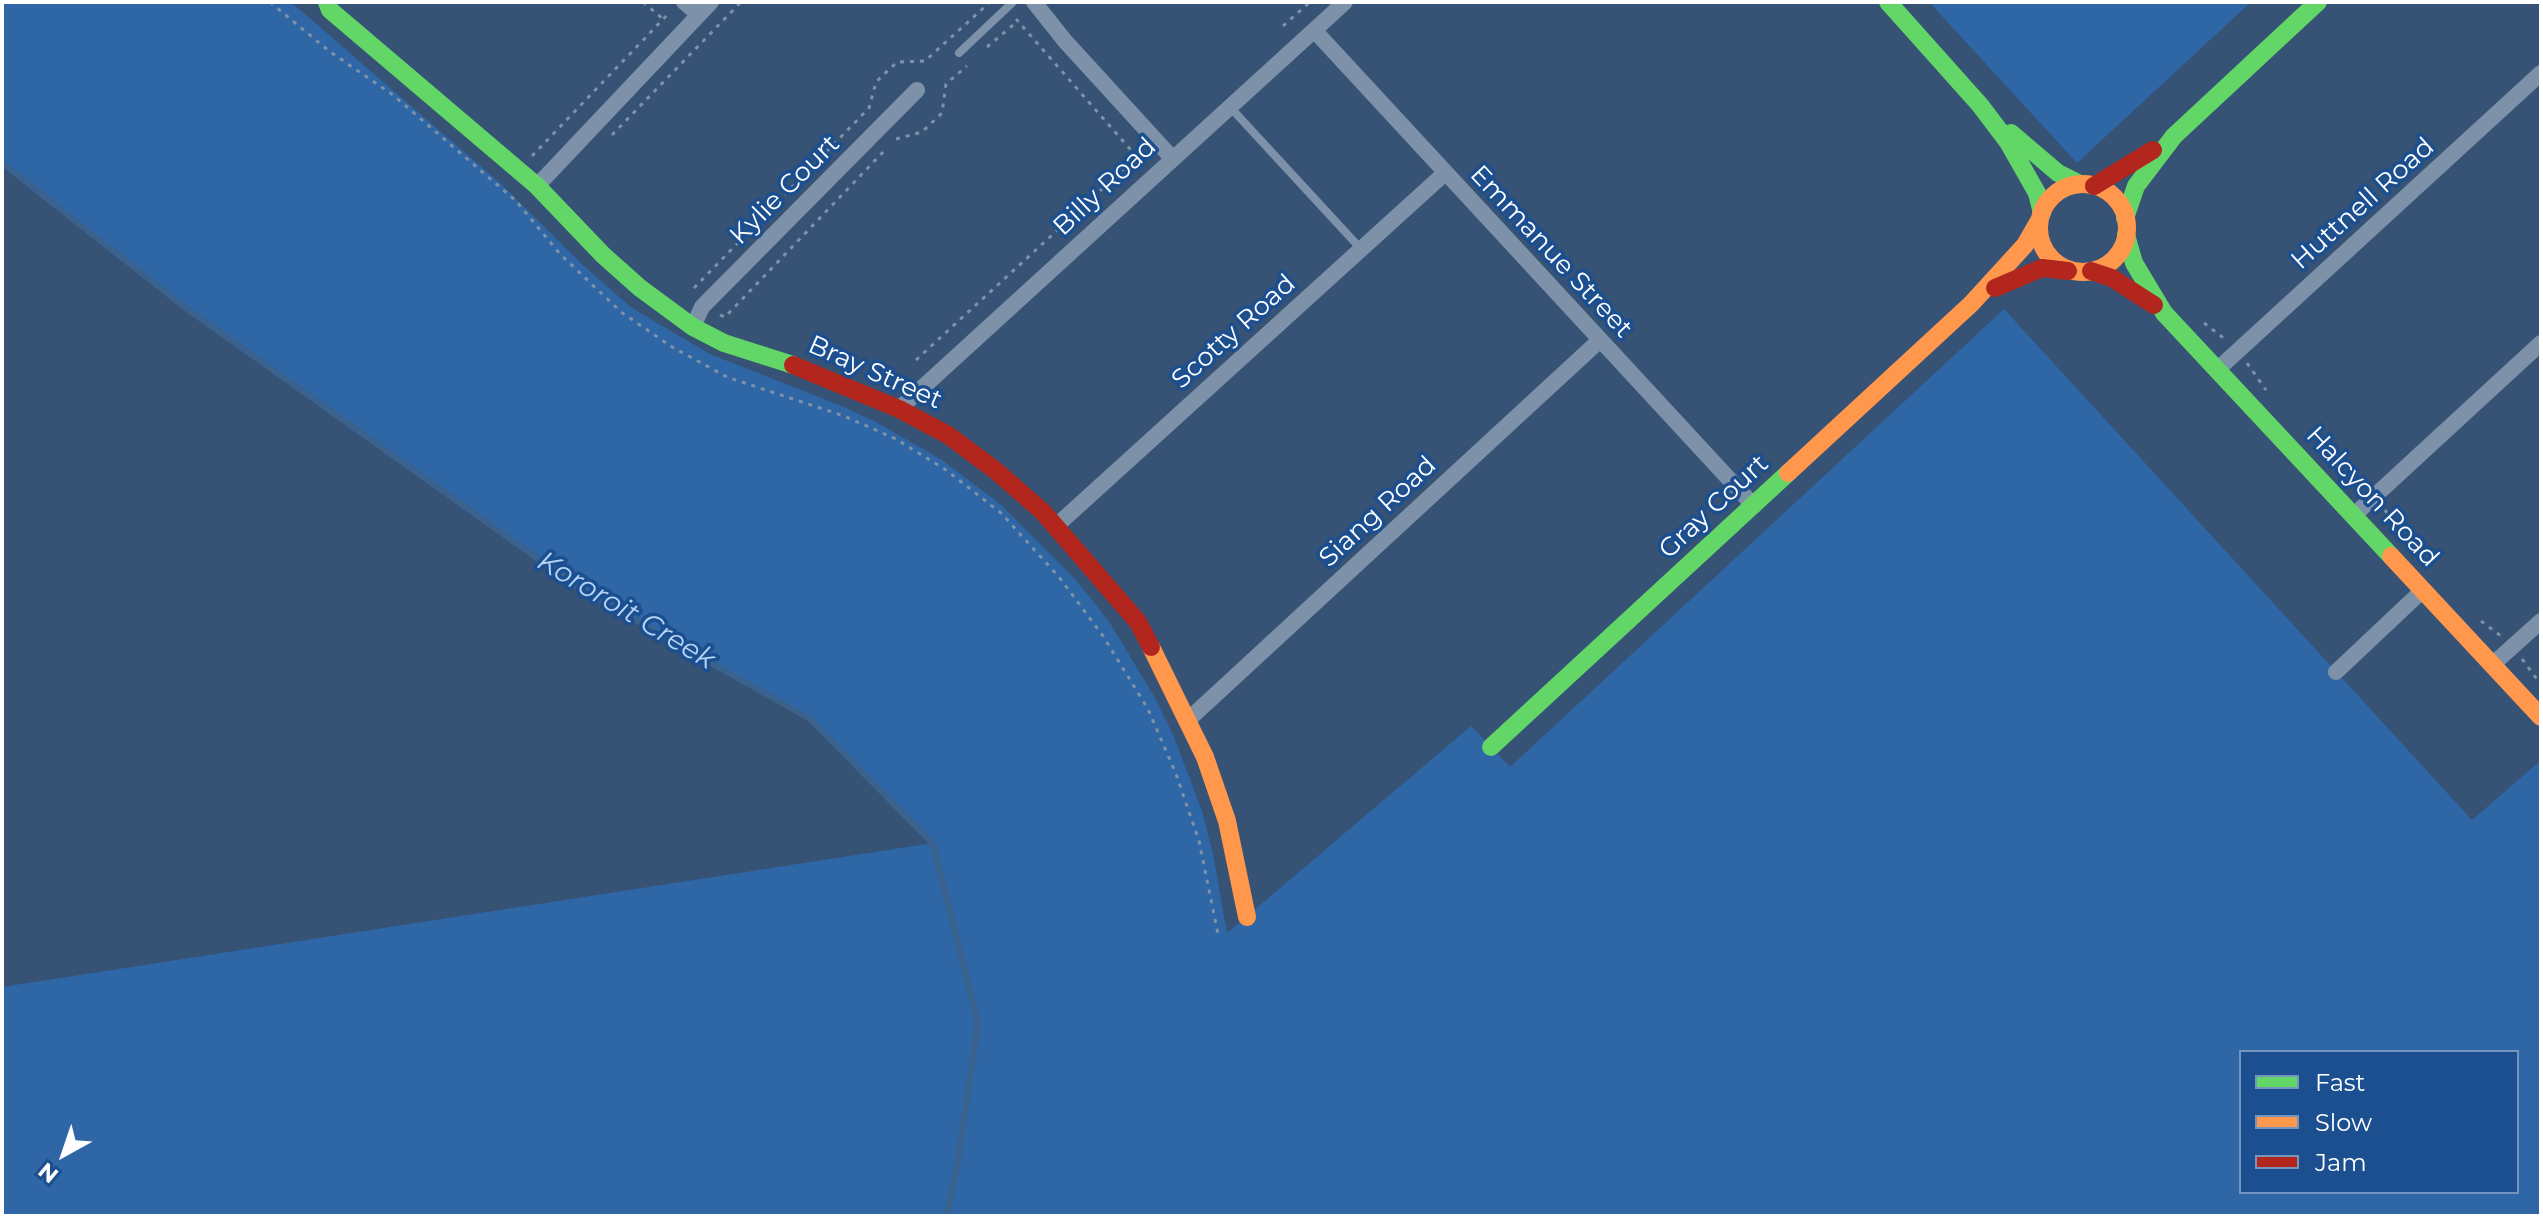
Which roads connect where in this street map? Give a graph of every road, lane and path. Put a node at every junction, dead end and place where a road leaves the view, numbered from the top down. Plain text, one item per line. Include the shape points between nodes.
1 (270, 2) edge
2 (327, 2) edge
3 (643, 2) edge
4 (711, 2) edge
5 (741, 2) edge
6 (990, 2) edge
7 (1034, 2) edge
8 (1310, 2) edge
9 (1345, 2) edge
10 (1888, 2) edge
11 (2318, 2) edge
12 (1010, 5) edge
13 (678, 6) edge
14 (699, 15) junction
15 (663, 19) junction
16 (1018, 21) junction
17 (1283, 26) dead end
18 (1314, 30) junction
19 (982, 52) dead end
20 (959, 53) dead end
21 (970, 63) dead end
22 (2541, 73) edge
23 (917, 90) dead end
24 (1980, 105) junction
25 (1229, 107) junction
26 (2174, 136) junction
27 (604, 143) dead end
28 (1172, 158) junction
29 (1445, 173) junction
30 (543, 179) junction
31 (2087, 185) junction
32 (2041, 216) junction
33 (2126, 226) junction
34 (1361, 249) junction
35 (2084, 271) junction
36 (1971, 304) junction
37 (702, 307) junction
38 (2164, 313) junction
39 (693, 327) junction
40 (1600, 340) junction
41 (2541, 343) edge
42 (916, 360) dead end
43 (2217, 370) junction
44 (899, 409) junction
45 (1754, 506) junction
46 (2353, 516) junction
47 (1055, 527) junction
48 (2423, 590) junction
49 (2541, 621) edge
50 (2492, 665) junction
51 (2336, 672) dead end
52 (2541, 717) edge
53 (1188, 720) junction
54 (1491, 747) dead end
55 (1247, 917) dead end
56 (1218, 934) dead end

1 - 56 path via 393,95 516,201 560,254 621,312 727,377 896,439 1001,513 1068,589 1148,709 1199,841
2 - 30 street, Bray Street via 330,10
3 - 15 path
4 - 14 street
5 - 27 path
6 - 37 path via 925,61 897,62 876,82 869,108 686,296
7 - 28 street
8 - 17 path
9 - 18 street, Billy Road
10 - 24 street
11 - 26 street
12 - 16 path
12 - 20 lane
13 - 14 street
13 - 15 path
14 - 30 street
15 - 30 path via 532,156
16 - 19 path
16 - 42 path via 1137,157
18 - 25 street, Billy Road
18 - 29 street, Emmanue Street
21 - 37 path via 946,84 942,113 922,132 898,137 725,317
22 - 43 street, Huttnell Road
23 - 37 street, Kylie Court
24 - 31 street via 2058,173
24 - 32 street via 2037,193
25 - 28 street, Billy Road
25 - 34 lane
26 - 31 street via 2140,160
26 - 33 street via 2136,186
28 - 44 street, Billy Road
29 - 34 street, Scotty Road
29 - 40 street, Emmanue Street
30 - 39 street, Bray Street via 603,255
31 - 32 street via 2066,187 2054,195
31 - 33 street via 2118,201
32 - 35 street via 2039,233 2051,258
32 - 36 street via 2025,245
33 - 35 street via 2117,256 2105,266
33 - 38 street via 2134,263
34 - 47 street, Scotty Road
35 - 36 street via 2042,268 1999,285
35 - 38 street via 2112,278
36 - 45 street, Gray Court
37 - 39 street, Kylie Court
38 - 43 street, Halcyon Road
39 - 44 street, Bray Street
40 - 45 street, Emmanue Street
40 - 53 street, Siang Road
41 - 46 street
43 - 46 street, Halcyon Road
44 - 47 street, Bray Street via 948,435 995,470
45 - 54 street, Gray Court
46 - 48 street, Halcyon Road
47 - 53 street, Bray Street via 1138,622
48 - 50 street, Halcyon Road
48 - 51 street
49 - 50 street
50 - 52 street, Halcyon Road
53 - 55 street, Bray Street via 1227,821

